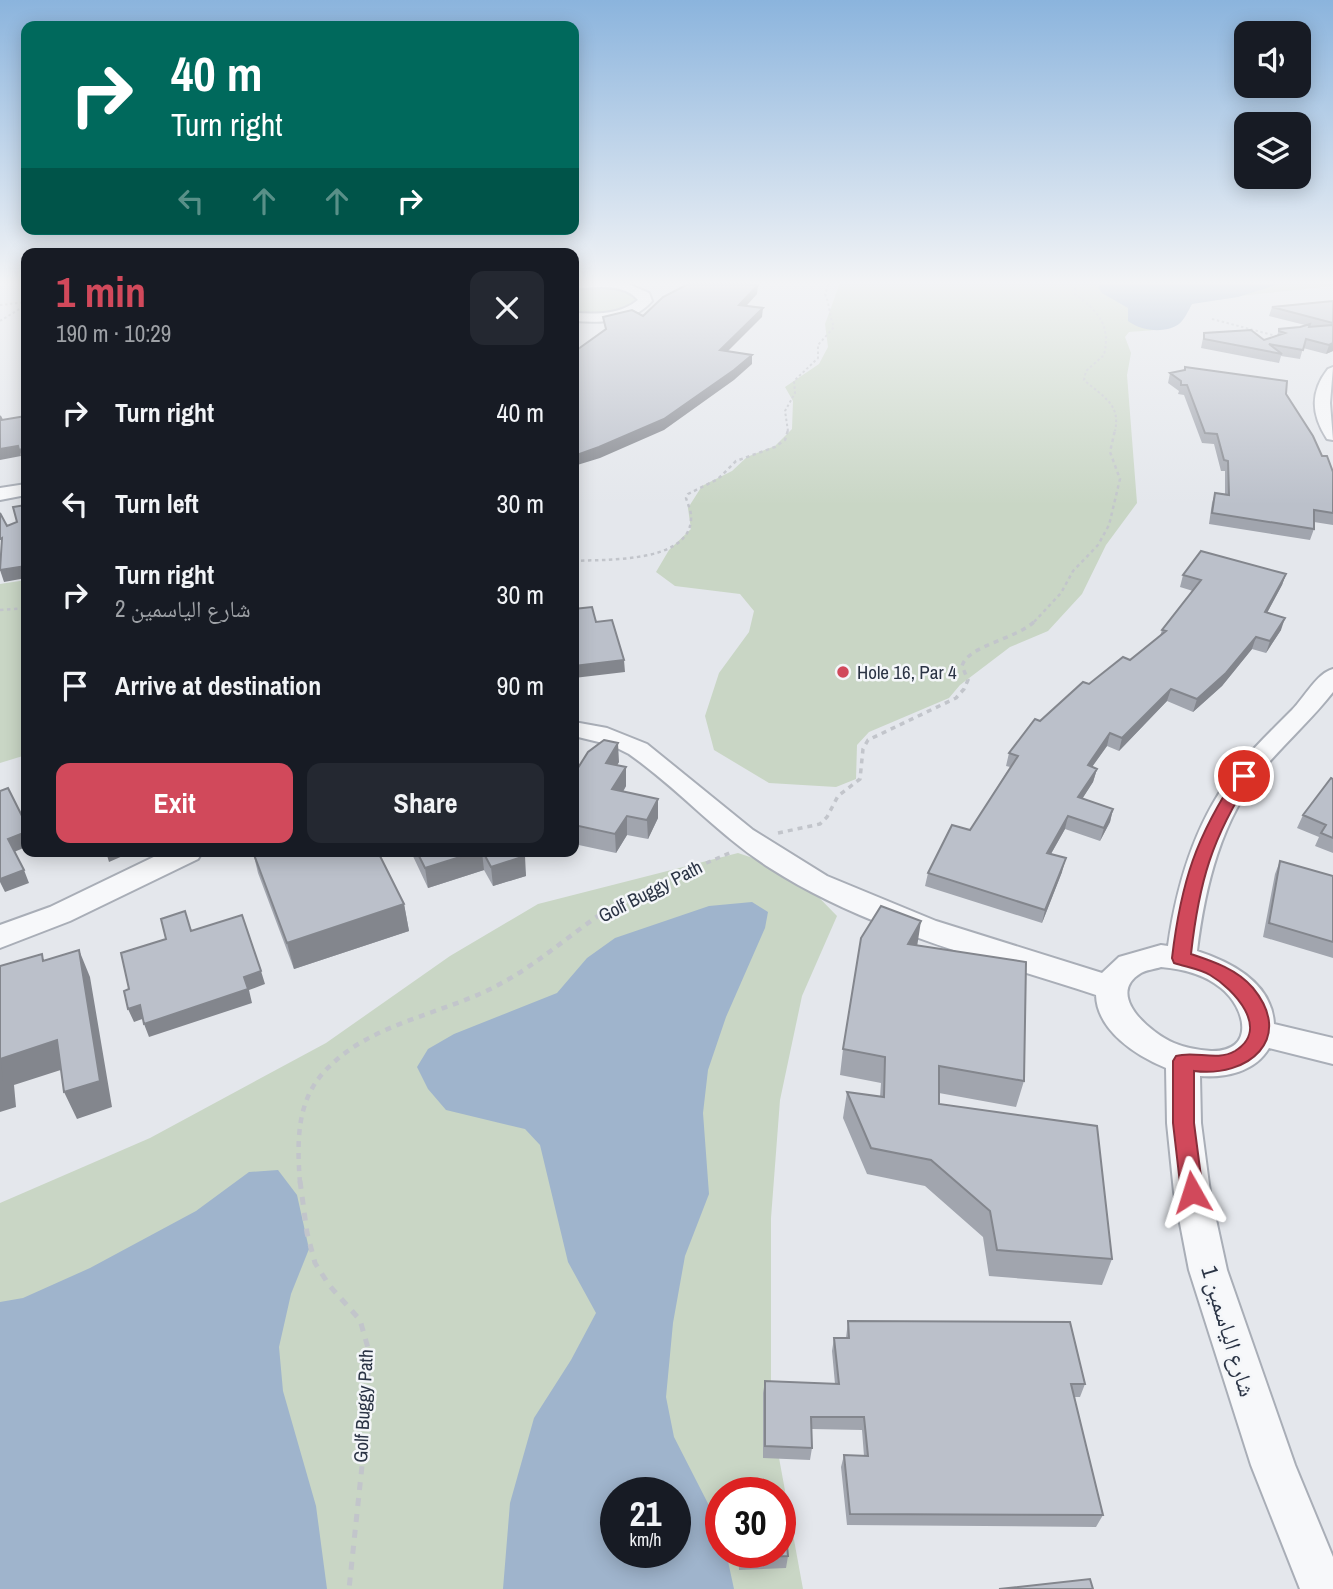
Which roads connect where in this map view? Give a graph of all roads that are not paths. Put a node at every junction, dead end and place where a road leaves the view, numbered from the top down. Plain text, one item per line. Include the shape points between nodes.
1 (1333, 372) edge
2 (1333, 435) edge
3 (21, 491) edge
4 (0, 494) edge
5 (1333, 676) edge
6 (579, 729) edge
7 (178, 857) edge
8 (0, 937) edge
9 (1181, 958) junction
10 (1112, 988) junction
11 (1260, 1033) junction
12 (1333, 1051) edge
13 (1184, 1061) junction
14 (1323, 1589) edge

1 - 2 street via 1321,395 1322,411
3 - 4 street
5 - 9 street via 1303,715 1244,776 1220,813 1201,855 1188,903
6 - 10 street via 632,743 752,843 816,882 862,904
7 - 8 street via 60,914
9 - 10 street via 1161,956 1128,965
9 - 11 street via 1217,970 1245,992 1260,1020
10 - 13 street via 1115,1009 1129,1031 1144,1044
11 - 12 street
11 - 13 street via 1254,1046 1226,1063
13 - 14 street, شارع الياسمين 1 via 1184,1123 1208,1270 1273,1465

